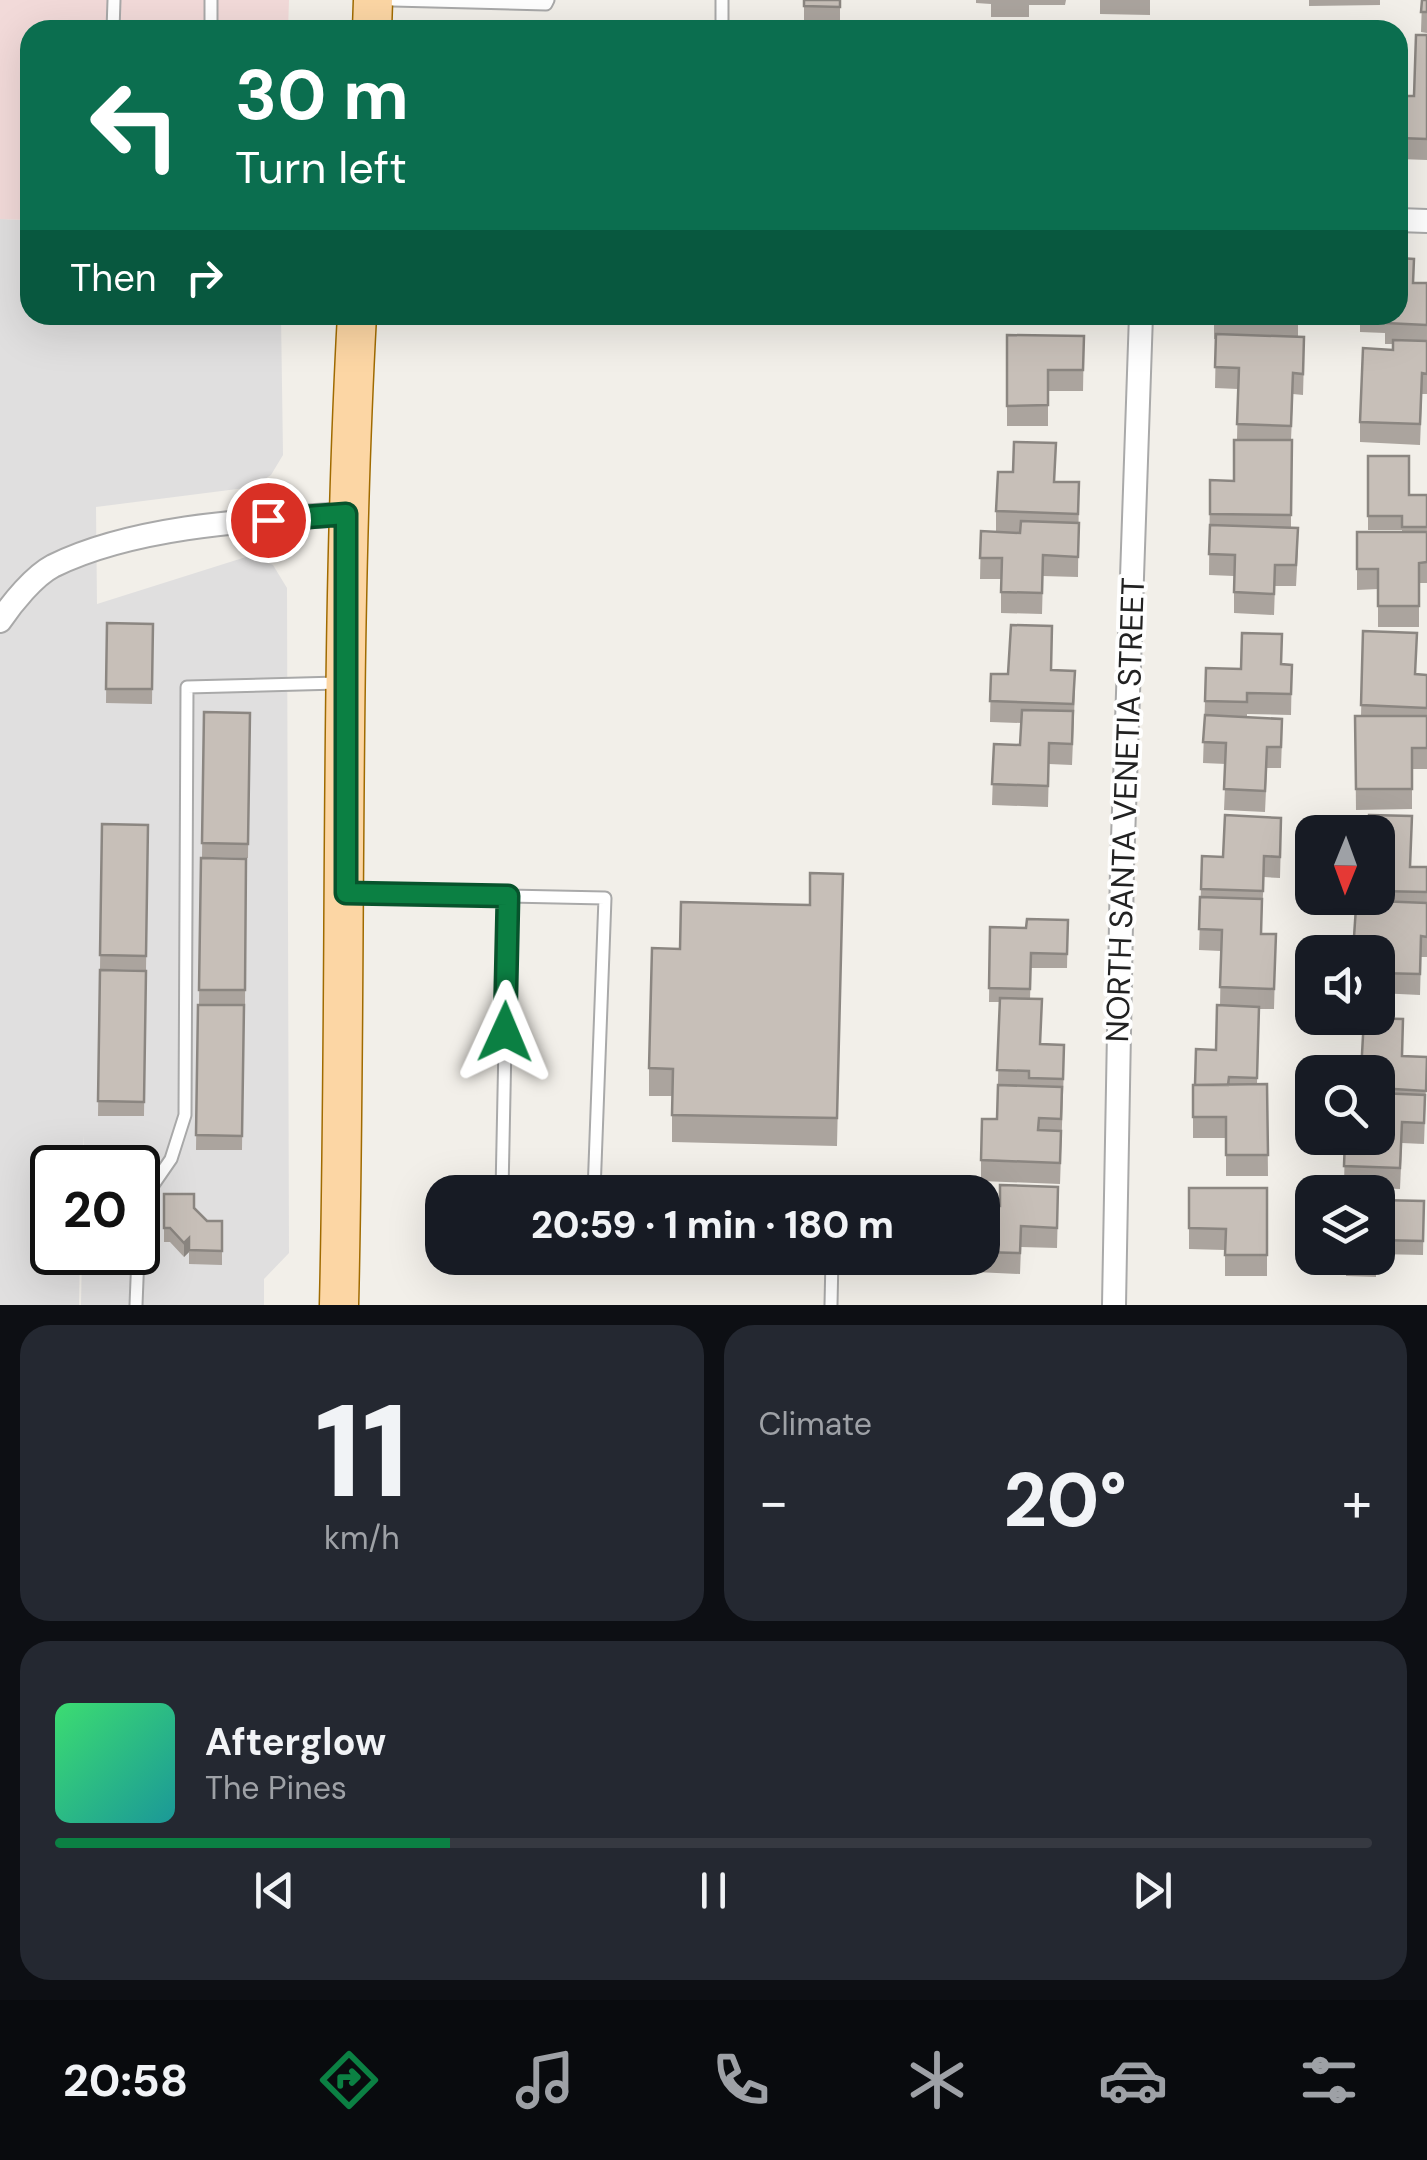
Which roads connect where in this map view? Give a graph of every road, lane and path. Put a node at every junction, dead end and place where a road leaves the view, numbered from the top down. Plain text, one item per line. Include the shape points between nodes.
1 (393, 0) edge
2 (548, 0) edge
3 (356, 325) edge
4 (1142, 325) edge
5 (346, 514) junction
6 (0, 621) edge
7 (346, 683) junction
8 (346, 893) junction
9 (508, 896) junction
10 (502, 1175) edge
11 (595, 1175) edge
12 (832, 1275) edge
13 (136, 1305) edge
14 (339, 1305) edge
15 (831, 1305) edge
16 (1114, 1305) edge

1 - 2 lane
3 - 5 main road
4 - 16 street, NORTH SANTA VENETIA STREET
5 - 6 street via 148,537 88,553 49,568
5 - 7 main road
7 - 8 main road
7 - 13 lane via 188,687 185,1115 171,1159 140,1204
8 - 9 lane
8 - 14 main road
9 - 10 lane
9 - 11 lane via 605,898
12 - 15 lane

